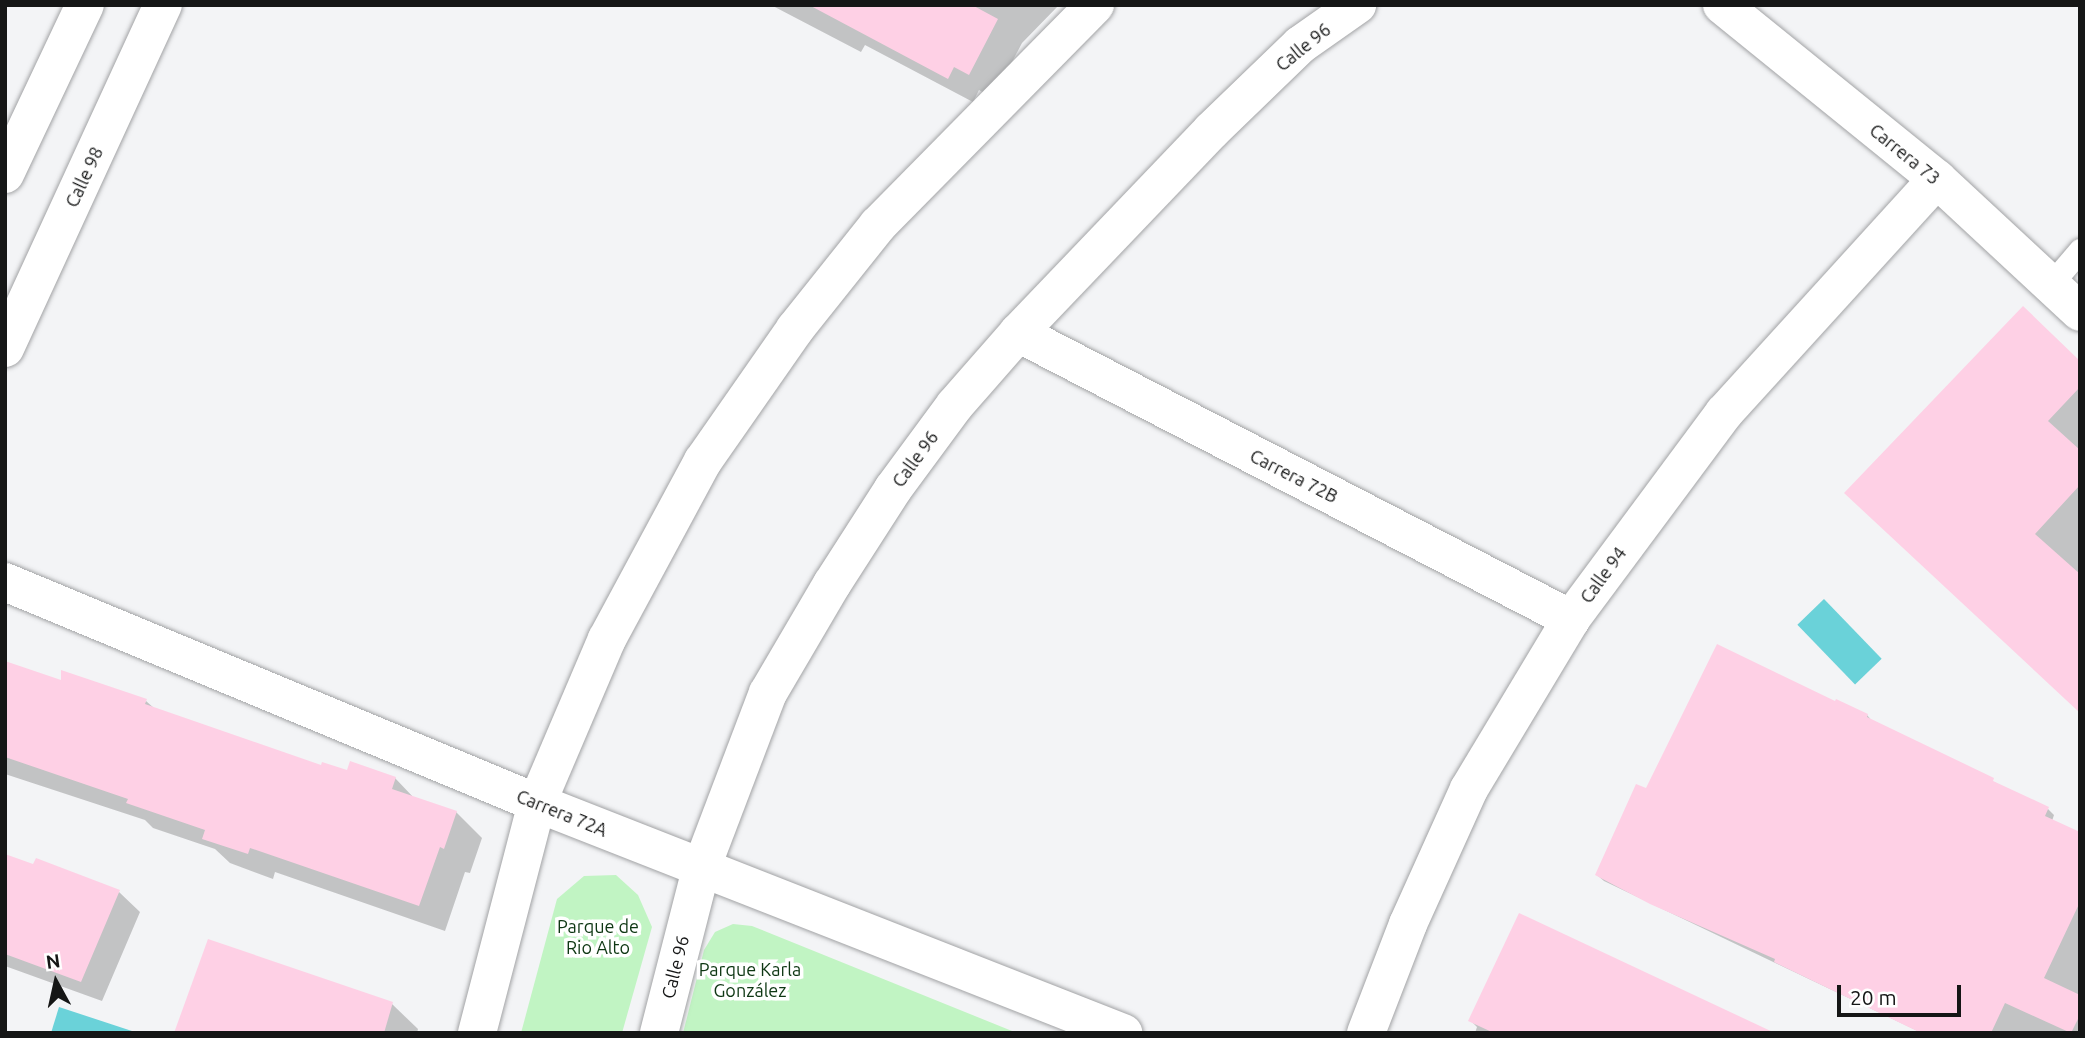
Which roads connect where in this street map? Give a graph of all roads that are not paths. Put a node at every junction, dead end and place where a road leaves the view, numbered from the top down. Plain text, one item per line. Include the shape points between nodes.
1 (85, 5) edge
2 (163, 5) edge
3 (1095, 5) edge
4 (1357, 5) edge
5 (1721, 5) edge
6 (5, 174) edge
7 (1937, 179) junction
8 (2080, 250) edge
9 (2051, 284) junction
10 (2080, 312) edge
11 (1018, 333) junction
12 (5, 348) edge
13 (5, 582) edge
14 (1571, 619) junction
15 (537, 803) junction
16 (701, 869) junction
17 (477, 1033) edge
18 (659, 1033) edge
19 (1123, 1033) edge
20 (1366, 1033) edge

1 - 6 street
2 - 12 street, Calle 98
3 - 15 street via 878,225 795,329 703,461 607,639
4 - 11 street, Calle 96 via 1300,45
5 - 7 street, Carrera 73
7 - 9 street, Carrera 73
7 - 14 street, Calle 94 via 1724,413
8 - 9 lane
9 - 10 street, Carrera 73
11 - 14 street, Carrera 72B
11 - 16 street, Calle 96 via 955,405 893,489 832,584 768,693
13 - 15 street, Carrera 72A
14 - 20 street, Calle 94 via 1468,789
15 - 16 street, Carrera 72A
15 - 17 street
16 - 18 street, Calle 96
16 - 19 street, Carrera 72A

